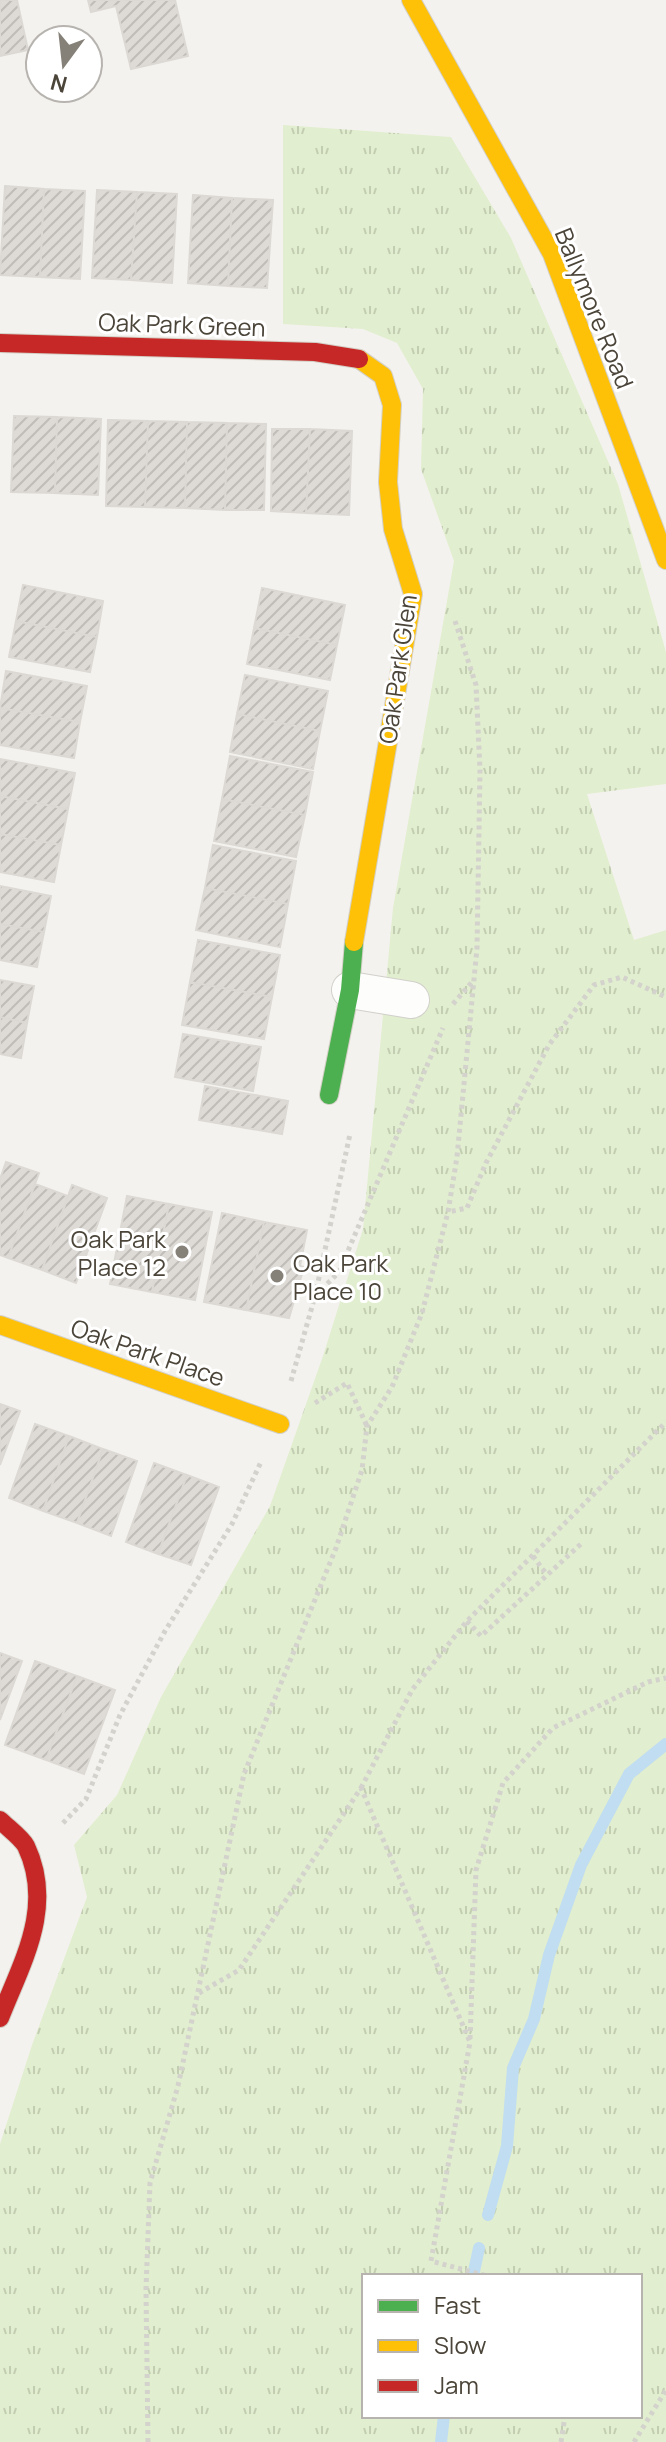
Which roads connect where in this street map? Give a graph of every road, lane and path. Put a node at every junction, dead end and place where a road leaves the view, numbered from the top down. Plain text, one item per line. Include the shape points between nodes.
1 (411, 0) edge
2 (0, 343) edge
3 (362, 360) joint
4 (666, 560) edge
5 (413, 594) junction
6 (472, 982) junction
7 (350, 990) junction
8 (666, 997) edge
9 (411, 1000) dead end
10 (450, 1011) dead end
11 (444, 1025) dead end
12 (329, 1095) joint
13 (448, 1212) junction
14 (315, 1296) junction
15 (0, 1325) edge
16 (666, 1422) edge
17 (280, 1424) junction
18 (367, 1426) junction
19 (582, 1543) dead end
20 (533, 1556) junction
21 (547, 1575) junction
22 (467, 1621) junction
23 (666, 1678) edge
24 (361, 1788) junction
25 (0, 1820) edge
26 (30, 1858) junction
27 (198, 1993) junction
28 (0, 2018) edge
29 (470, 2042) junction
30 (480, 2274) edge
31 (666, 2390) edge
32 (565, 2418) edge
33 (148, 2442) edge
34 (561, 2442) edge
35 (634, 2442) edge

1 - 4 street, Ballymore Road via 552,254
2 - 3 street, Oak Park Green via 315,352
3 - 5 street, Oak Park Glen via 383,376 392,405 388,482 393,529
5 - 6 path via 451,609 476,685 480,785
5 - 7 street, Oak Park Glen via 356,914
6 - 10 path via 456,996
6 - 13 path
7 - 9 street
7 - 12 street, Oak Park Glen
8 - 13 path via 622,977 594,985 549,1045 467,1208
11 - 14 path via 339,1272
12 - 14 path via 357,1103
13 - 18 path via 422,1313 392,1387
14 - 17 path
15 - 17 street, Oak Park Place
16 - 20 path
17 - 18 path via 347,1383
17 - 26 path via 232,1524 120,1715 86,1799
18 - 27 path via 362,1470 336,1548 244,1774
19 - 21 path
20 - 21 path
20 - 22 path
21 - 22 path via 481,1636
22 - 24 path via 412,1690
23 - 29 path via 553,1728 503,1783 476,1870
24 - 27 path via 239,1970
24 - 29 path
25 - 26 street via 25,1844
26 - 28 street via 38,1920
27 - 33 path via 150,2183
29 - 30 path via 431,2261
31 - 35 path
32 - 34 path

